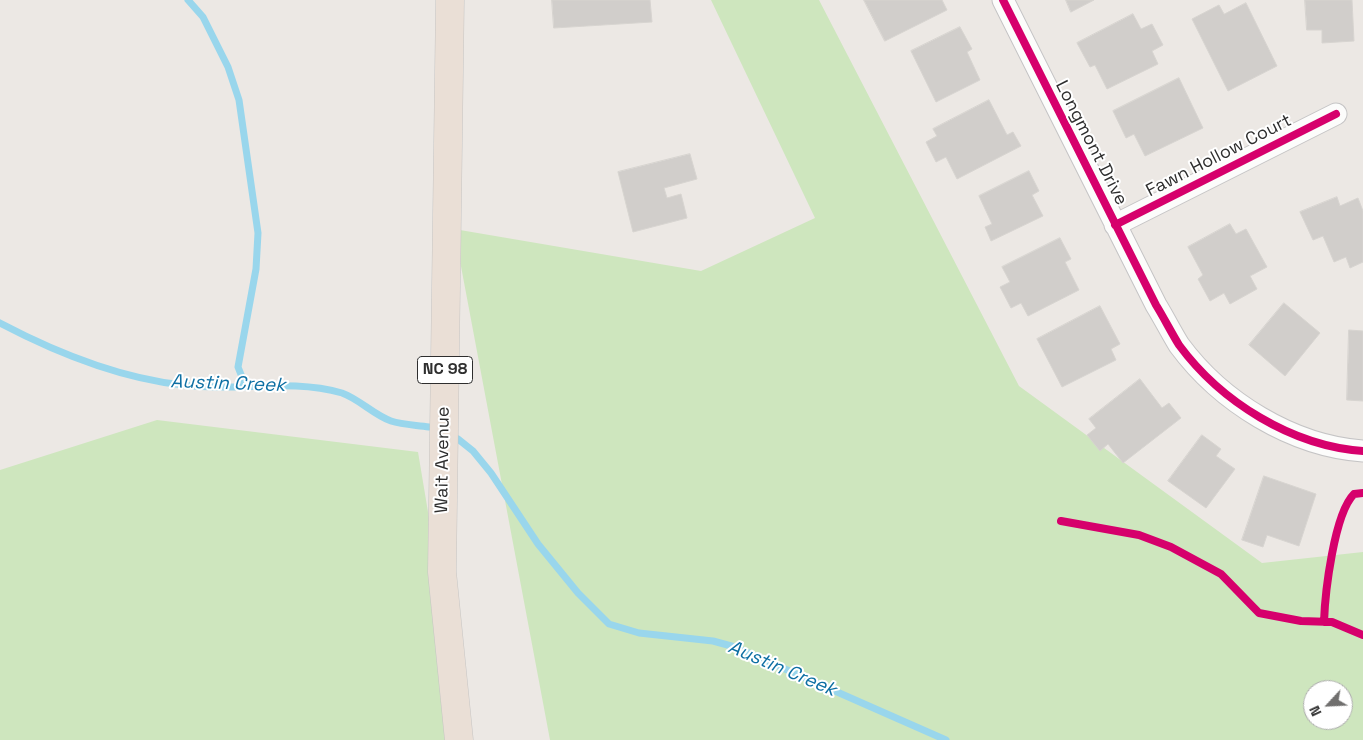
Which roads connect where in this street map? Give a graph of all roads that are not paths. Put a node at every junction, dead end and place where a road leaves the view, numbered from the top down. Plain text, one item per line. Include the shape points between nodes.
1 (450, 0) edge
2 (1002, 0) edge
3 (1336, 114) dead end
4 (1115, 225) junction
5 (1363, 451) edge
6 (459, 740) edge

1 - 6 highway, Wait Avenue / NC 98 via 442,572
2 - 4 street, Longmont Drive
3 - 4 street, Fawn Hollow Court
4 - 5 street, Longmont Drive via 1180,345 1207,375 1240,405 1275,425 1313,441

